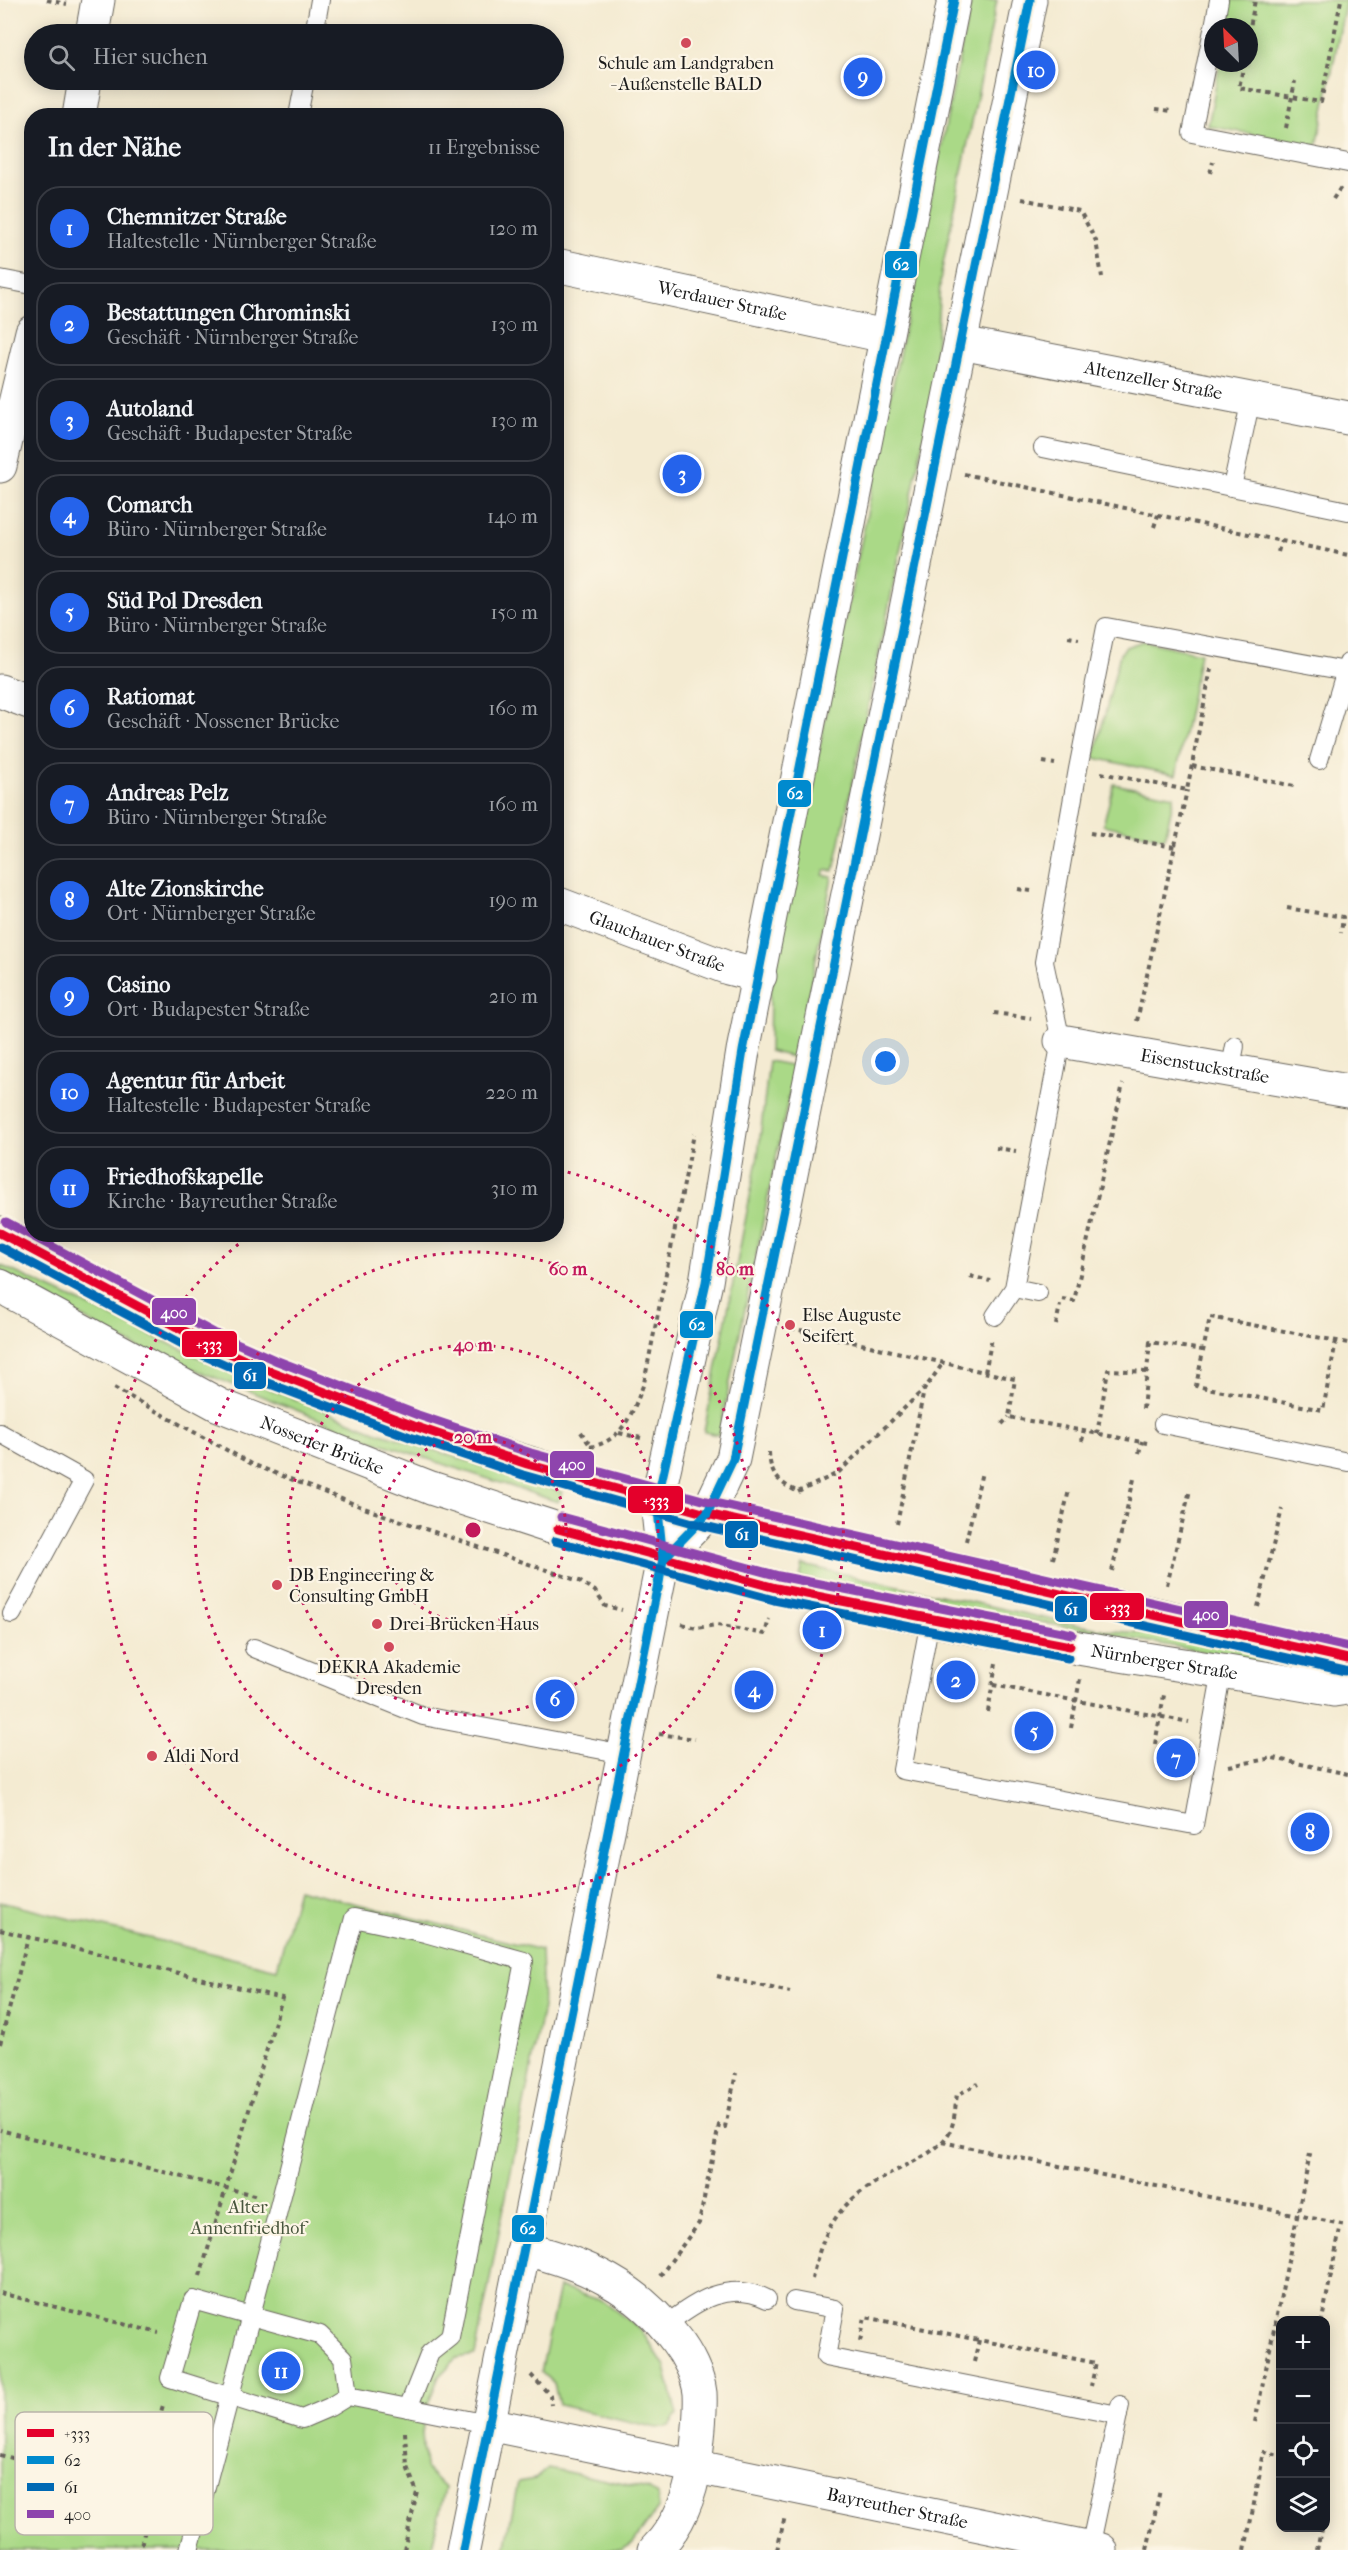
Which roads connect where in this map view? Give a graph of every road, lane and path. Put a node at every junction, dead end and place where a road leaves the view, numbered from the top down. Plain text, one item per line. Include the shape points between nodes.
1 (98, 0) edge
2 (320, 0) edge
3 (954, 0) edge
4 (1030, 0) edge
5 (1219, 0) edge
6 (1255, 0) edge
7 (1341, 0) edge
8 (1215, 18) edge
9 (1252, 18) edge
10 (94, 24) edge
11 (316, 24) edge
12 (1204, 72) edge
13 (1242, 72) edge
14 (1295, 81) dead end
15 (83, 90) edge
16 (303, 90) edge
17 (1292, 97) junction
18 (80, 108) edge
19 (300, 108) edge
20 (1156, 109) dead end
21 (1174, 112) dead end
22 (1282, 150) junction
23 (1214, 160) dead end
24 (1348, 163) edge
25 (1210, 173) dead end
26 (1341, 188) dead end
27 (1018, 199) dead end
28 (1334, 199) dead end
29 (564, 267) edge
30 (1102, 277) dead end
31 (0, 279) edge
32 (24, 284) edge
33 (885, 336) junction
34 (961, 343) junction
35 (24, 366) edge
36 (1251, 399) junction
37 (1348, 418) edge
38 (1043, 448) dead end
39 (0, 466) edge
40 (962, 474) dead end
41 (1232, 487) junction
42 (1348, 511) edge
43 (1158, 515) junction
44 (1154, 527) dead end
45 (1281, 541) junction
46 (1278, 552) dead end
47 (1348, 555) edge
48 (1216, 648) junction
49 (1347, 667) edge
50 (0, 691) edge
51 (24, 700) edge
52 (1320, 759) dead end
53 (1192, 766) junction
54 (1078, 769) junction
55 (1294, 786) dead end
56 (1068, 829) junction
57 (1175, 847) dead end
58 (1018, 889) dead end
59 (1036, 892) dead end
60 (564, 906) edge
61 (1287, 908) dead end
62 (1341, 933) dead end
63 (760, 976) junction
64 (994, 1013) dead end
65 (1010, 1015) dead end
66 (1061, 1041) junction
67 (1348, 1091) edge
68 (696, 1126) dead end
69 (996, 1148) dead end
70 (1015, 1151) dead end
71 (0, 1233) edge
72 (970, 1276) dead end
73 (992, 1282) dead end
74 (0, 1286) edge
75 (1014, 1288) junction
76 (1038, 1293) dead end
77 (1062, 1299) dead end
78 (996, 1316) joint
79 (1056, 1325) dead end
80 (790, 1328) dead end
81 (1336, 1341) junction
82 (1348, 1343) edge
83 (1203, 1350) junction
84 (943, 1363) junction
85 (985, 1372) junction
86 (1146, 1372) junction
87 (924, 1390) junction
88 (1144, 1391) dead end
89 (1009, 1417) junction
90 (1002, 1424) dead end
91 (1156, 1428) joint
92 (581, 1432) dead end
93 (1084, 1432) junction
94 (0, 1433) edge
95 (620, 1433) dead end
96 (1097, 1434) junction
97 (1082, 1441) dead end
98 (1142, 1443) junction
99 (592, 1447) dead end
100 (1139, 1453) dead end
101 (231, 1454) dead end
102 (1348, 1462) edge
103 (770, 1467) dead end
104 (982, 1472) dead end
105 (1134, 1479) dead end
106 (1069, 1490) dead end
107 (1190, 1490) dead end
108 (657, 1501) junction
109 (1282, 1509) dead end
110 (707, 1514) junction
111 (891, 1555) junction
112 (663, 1559) junction
113 (959, 1570) junction
114 (1046, 1589) junction
115 (1105, 1602) junction
116 (605, 1606) dead end
117 (12, 1614) dead end
118 (1160, 1615) junction
119 (930, 1620) junction
120 (696, 1628) dead end
121 (1000, 1633) junction
122 (765, 1634) dead end
123 (1251, 1636) junction
124 (254, 1648) dead end
125 (1086, 1649) junction
126 (1348, 1659) edge
127 (1170, 1662) junction
128 (1222, 1670) junction
129 (993, 1685) junction
130 (1348, 1688) edge
131 (1077, 1700) junction
132 (988, 1712) dead end
133 (1160, 1716) junction
134 (1212, 1727) junction
135 (1071, 1728) dead end
136 (681, 1737) dead end
137 (694, 1738) dead end
138 (1155, 1744) dead end
139 (624, 1754) junction
140 (1205, 1769) junction
141 (1348, 1774) edge
142 (0, 1930) edge
143 (28, 1938) junction
144 (717, 1976) dead end
145 (790, 1992) dead end
146 (0, 2044) edge
147 (736, 2073) dead end
148 (978, 2084) dead end
149 (0, 2130) edge
150 (942, 2142) junction
151 (1311, 2149) dead end
152 (226, 2188) junction
153 (279, 2201) junction
154 (1297, 2215) junction
155 (524, 2249) junction
156 (0, 2293) edge
157 (767, 2298) dead end
158 (193, 2300) junction
159 (642, 2301) junction
160 (800, 2302) joint
161 (252, 2316) junction
162 (1323, 2316) edge
163 (666, 2325) junction
164 (182, 2339) junction
165 (979, 2340) junction
166 (856, 2363) junction
167 (500, 2365) junction
168 (171, 2378) junction
169 (970, 2386) junction
170 (231, 2396) junction
171 (348, 2396) junction
172 (408, 2408) junction
173 (1087, 2409) junction
174 (161, 2412) edge
175 (1255, 2422) dead end
176 (488, 2424) junction
177 (555, 2438) junction
178 (1276, 2454) edge
179 (0, 2455) edge
180 (15, 2459) edge
181 (213, 2462) edge
182 (696, 2467) junction
183 (1160, 2490) dead end
184 (1321, 2532) edge
185 (144, 2535) edge
186 (193, 2535) edge
187 (1095, 2549) edge
188 (140, 2550) edge
189 (189, 2550) edge
190 (404, 2550) edge
191 (463, 2550) edge
192 (655, 2550) edge
193 (1147, 2550) edge
194 (1245, 2550) edge
195 (1317, 2550) edge

1 - 10 main road
2 - 11 lane
3 - 33 main road
4 - 34 main road
5 - 8 lane
6 - 9 path
7 - 17 path via 1321,102
12 - 22 lane via 1192,133
13 - 17 path via 1239,88
14 - 17 path
15 - 18 main road
16 - 19 lane
17 - 22 path
20 - 21 path
22 - 24 lane
23 - 25 path
26 - 28 path
27 - 30 path via 1080,211 1096,241
29 - 33 main road, Werdauer Straße
31 - 32 lane
33 - 63 main road
34 - 36 main road, Altenzeller Straße
34 - 110 main road via 748,1390 733,1459
35 - 39 main road
36 - 37 main road, Altenzeller Straße
36 - 41 lane
38 - 41 lane
40 - 43 path
41 - 42 lane
43 - 44 path
43 - 45 path
45 - 46 path
45 - 47 path
48 - 49 lane
48 - 53 path
48 - 54 lane via 1106,627
49 - 52 lane
50 - 51 main road
53 - 54 path via 1187,790
53 - 55 path
54 - 56 lane
56 - 57 path
56 - 66 lane via 1044,962
58 - 59 path
60 - 63 main road, Glauchauer Straße via 728,968
61 - 62 path via 1343,917
63 - 108 main road via 743,1051 706,1282
64 - 65 path
66 - 67 main road, Eisenstuckstraße via 1232,1059
66 - 75 lane
68 - 95 path via 644,1383
69 - 70 path
71 - 108 main road via 209,1344 270,1371 527,1464
72 - 73 path
74 - 112 main road, Nossener Brücke via 219,1405 431,1488
75 - 76 lane
75 - 78 lane
77 - 79 path
78 - 85 path
80 - 84 path
81 - 82 path
81 - 83 path via 1210,1317
81 - 83 path via 1323,1410 1196,1386
83 - 86 path via 1150,1342
84 - 85 path
84 - 87 path
85 - 89 path via 1015,1379
86 - 88 path
86 - 96 path via 1108,1370
87 - 103 path via 838,1473 798,1492 785,1485
87 - 111 path
89 - 90 path
89 - 93 path
91 - 98 path via 1147,1444
91 - 102 lane
92 - 99 path
93 - 96 path
93 - 97 path
94 - 117 lane via 84,1480
96 - 98 path
98 - 100 path
101 - 116 path via 372,1511 579,1581 595,1591
104 - 113 path
105 - 115 path
106 - 114 path
107 - 118 path
108 - 110 main road
108 - 112 main road
109 - 123 path
110 - 111 main road
110 - 112 main road
111 - 113 main road
112 - 119 main road, Nürnberger Straße via 776,1588
112 - 139 main road
113 - 114 main road
114 - 115 main road
115 - 118 main road
118 - 123 main road
119 - 121 main road, Nürnberger Straße
119 - 140 lane via 902,1770 1194,1826
120 - 122 path via 717,1625
121 - 125 main road, Nürnberger Straße
121 - 129 path
123 - 126 main road
124 - 139 lane via 423,1716
125 - 127 main road, Nürnberger Straße
125 - 131 path
127 - 128 main road, Nürnberger Straße
127 - 133 path
128 - 130 main road, Nürnberger Straße via 1334,1690
128 - 134 lane
129 - 131 path
129 - 132 path
131 - 133 path
131 - 135 path
133 - 134 path
133 - 138 path
134 - 140 lane
136 - 137 path
139 - 155 main road
140 - 141 path via 1273,1758
142 - 143 path
143 - 146 path
143 - 152 path via 282,1998
144 - 145 path
147 - 159 path via 725,2127 719,2125 699,2223
148 - 150 path via 957,2095 951,2130
149 - 152 path
150 - 154 path
150 - 160 path via 864,2188 846,2204 828,2231
151 - 154 path
152 - 153 path
152 - 158 path
153 - 161 lane
153 - 172 lane via 354,1918 524,1961 450,2337 430,2353
154 - 162 path via 1341,2224
154 - 175 path
155 - 159 main road via 557,2256 589,2269
155 - 167 main road
156 - 164 path
157 - 163 lane via 753,2292 707,2297
158 - 161 lane
158 - 164 lane
159 - 163 main road
160 - 166 lane via 835,2309 826,2357
161 - 170 lane
161 - 171 lane via 320,2335 342,2358
163 - 182 main road via 686,2354 700,2391
164 - 168 lane
165 - 166 path via 865,2317
165 - 169 path
165 - 173 path via 1096,2363
166 - 169 lane
167 - 176 main road
167 - 177 path via 529,2373 550,2395
168 - 170 lane
168 - 174 path
169 - 173 lane
170 - 171 lane via 302,2419
170 - 181 lane
171 - 172 lane
172 - 176 lane
172 - 190 path via 407,2467 417,2492
173 - 187 lane via 1119,2410
176 - 177 main road, Bayreuther Straße
176 - 191 main road
177 - 182 main road, Bayreuther Straße
178 - 194 path via 1264,2452
179 - 180 path
182 - 187 main road, Bayreuther Straße
182 - 192 main road via 684,2511
183 - 193 path
184 - 195 path
185 - 188 path
186 - 189 lane

